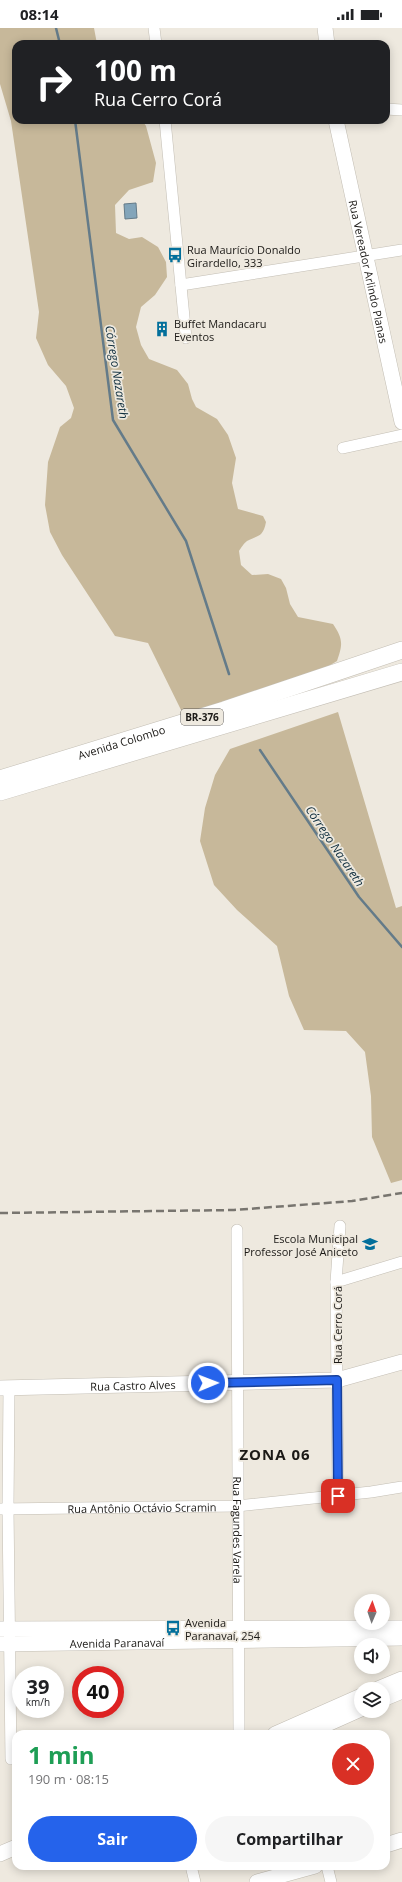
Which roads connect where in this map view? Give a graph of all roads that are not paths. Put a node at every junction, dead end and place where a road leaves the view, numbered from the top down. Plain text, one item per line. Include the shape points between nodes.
1 (154, 28) edge
2 (325, 28) edge
3 (156, 40) edge
4 (326, 40) edge
5 (390, 109) edge
6 (402, 110) edge
7 (165, 124) edge
8 (337, 124) edge
9 (402, 250) edge
10 (365, 255) junction
11 (181, 285) junction
12 (186, 338) dead end
13 (402, 422) edge
14 (402, 435) edge
15 (343, 448) dead end
16 (402, 650) edge
17 (402, 672) edge
18 (0, 779) edge
19 (0, 792) edge
20 (340, 1226) dead end
21 (237, 1230) dead end
22 (402, 1262) edge
23 (336, 1282) junction
24 (402, 1362) edge
25 (337, 1380) junction
26 (238, 1382) junction
27 (4, 1388) edge
28 (402, 1487) edge
29 (338, 1496) junction
30 (238, 1506) junction
31 (4, 1508) edge
32 (402, 1628) edge
33 (239, 1634) junction
34 (5, 1637) edge
35 (402, 1638) edge
36 (402, 1679) edge
37 (390, 1684) edge
38 (402, 1691) edge
39 (390, 1696) edge
40 (354, 1699) edge
41 (354, 1712) edge
42 (239, 1730) edge
43 (284, 1730) edge
44 (314, 1730) edge
45 (9, 1760) edge
46 (402, 1840) edge
47 (390, 1844) edge
48 (12, 1849) edge
49 (0, 1854) edge
50 (12, 1860) edge
51 (0, 1864) edge
52 (193, 1870) edge
53 (301, 1870) edge
54 (328, 1870) edge
55 (195, 1882) edge
56 (258, 1882) edge
57 (331, 1882) edge

1 - 3 street
2 - 4 street
5 - 6 street
7 - 11 street
8 - 10 street, Rua Vereador Arlindo Planas
9 - 10 street
10 - 11 street
10 - 13 street, Rua Vereador Arlindo Planas
11 - 12 street
14 - 15 street
16 - 18 main road, Avenida Colombo / BR-376 via 224,710
17 - 19 main road, Avenida Colombo / BR-376
20 - 23 street, Rua Cerro Corá
21 - 26 street, Rua Fagundes Varela
22 - 23 street
23 - 25 street, Rua Cerro Corá
24 - 25 street, Rua Castro Alves
25 - 26 street, Rua Castro Alves
25 - 29 street, Rua Cerro Corá
26 - 27 street, Rua Castro Alves
26 - 30 street, Rua Fagundes Varela
27 - 31 street
28 - 29 street, Rua Antônio Octávio Scramin
29 - 30 street, Rua Antônio Octávio Scramin
30 - 31 street, Rua Antônio Octávio Scramin
30 - 33 street, Rua Fagundes Varela
31 - 34 street
32 - 33 street, Avenida Paranavaí
33 - 34 street, Avenida Paranavaí
33 - 35 street, Avenida Paranavaí
33 - 42 street, Rua Fagundes Varela
34 - 45 street
36 - 37 street
38 - 39 street
40 - 43 street
41 - 44 street
46 - 47 street
48 - 49 street
50 - 51 street
52 - 55 street
53 - 56 street
54 - 57 street

